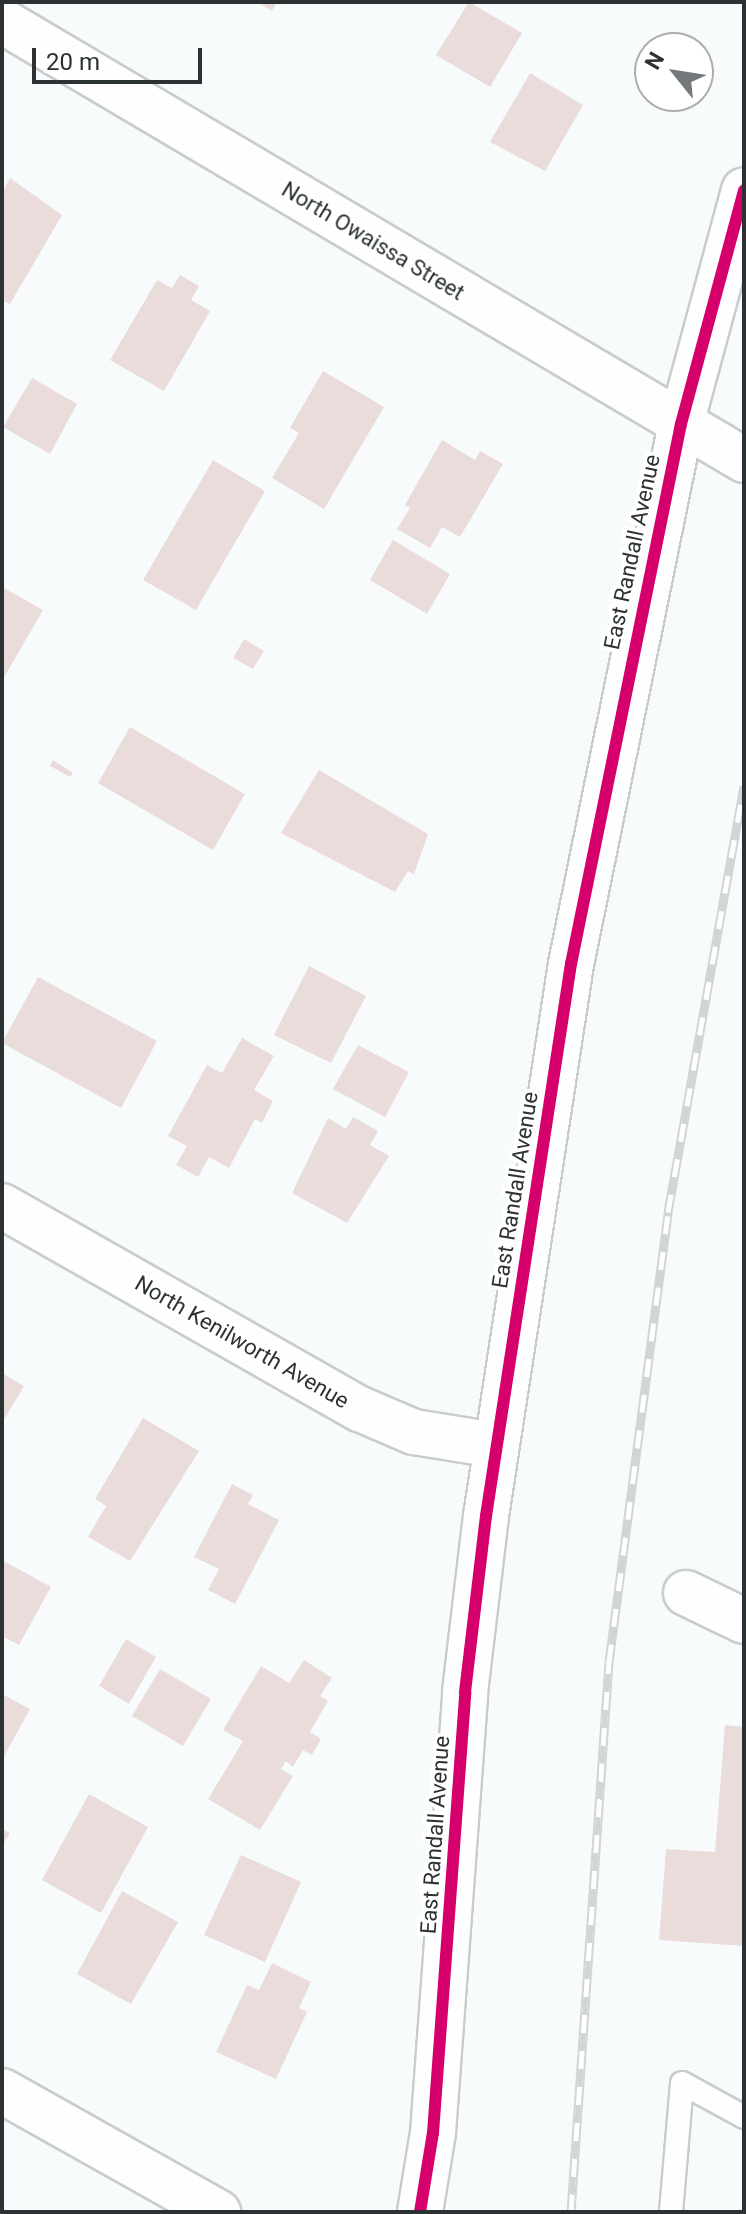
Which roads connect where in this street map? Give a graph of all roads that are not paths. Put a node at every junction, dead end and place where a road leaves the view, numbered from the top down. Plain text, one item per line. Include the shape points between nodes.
1 (2, 21) edge
2 (744, 190) edge
3 (681, 424) junction
4 (744, 460) edge
5 (2, 1206) edge
6 (495, 1445) junction
7 (686, 1593) dead end
8 (744, 1621) edge
9 (2, 2091) edge
10 (744, 2117) edge
11 (218, 2212) edge
12 (420, 2212) edge
13 (671, 2212) edge

1 - 3 street, North Owaissa Street
2 - 3 street, East Randall Avenue
3 - 4 street, North Owaissa Street
3 - 6 street, East Randall Avenue via 571,964
5 - 6 street, North Kenilworth Avenue via 360,1409 414,1432
6 - 12 street, East Randall Avenue via 465,1692 433,2133
7 - 8 street
9 - 11 street
10 - 13 lane via 682,2083

